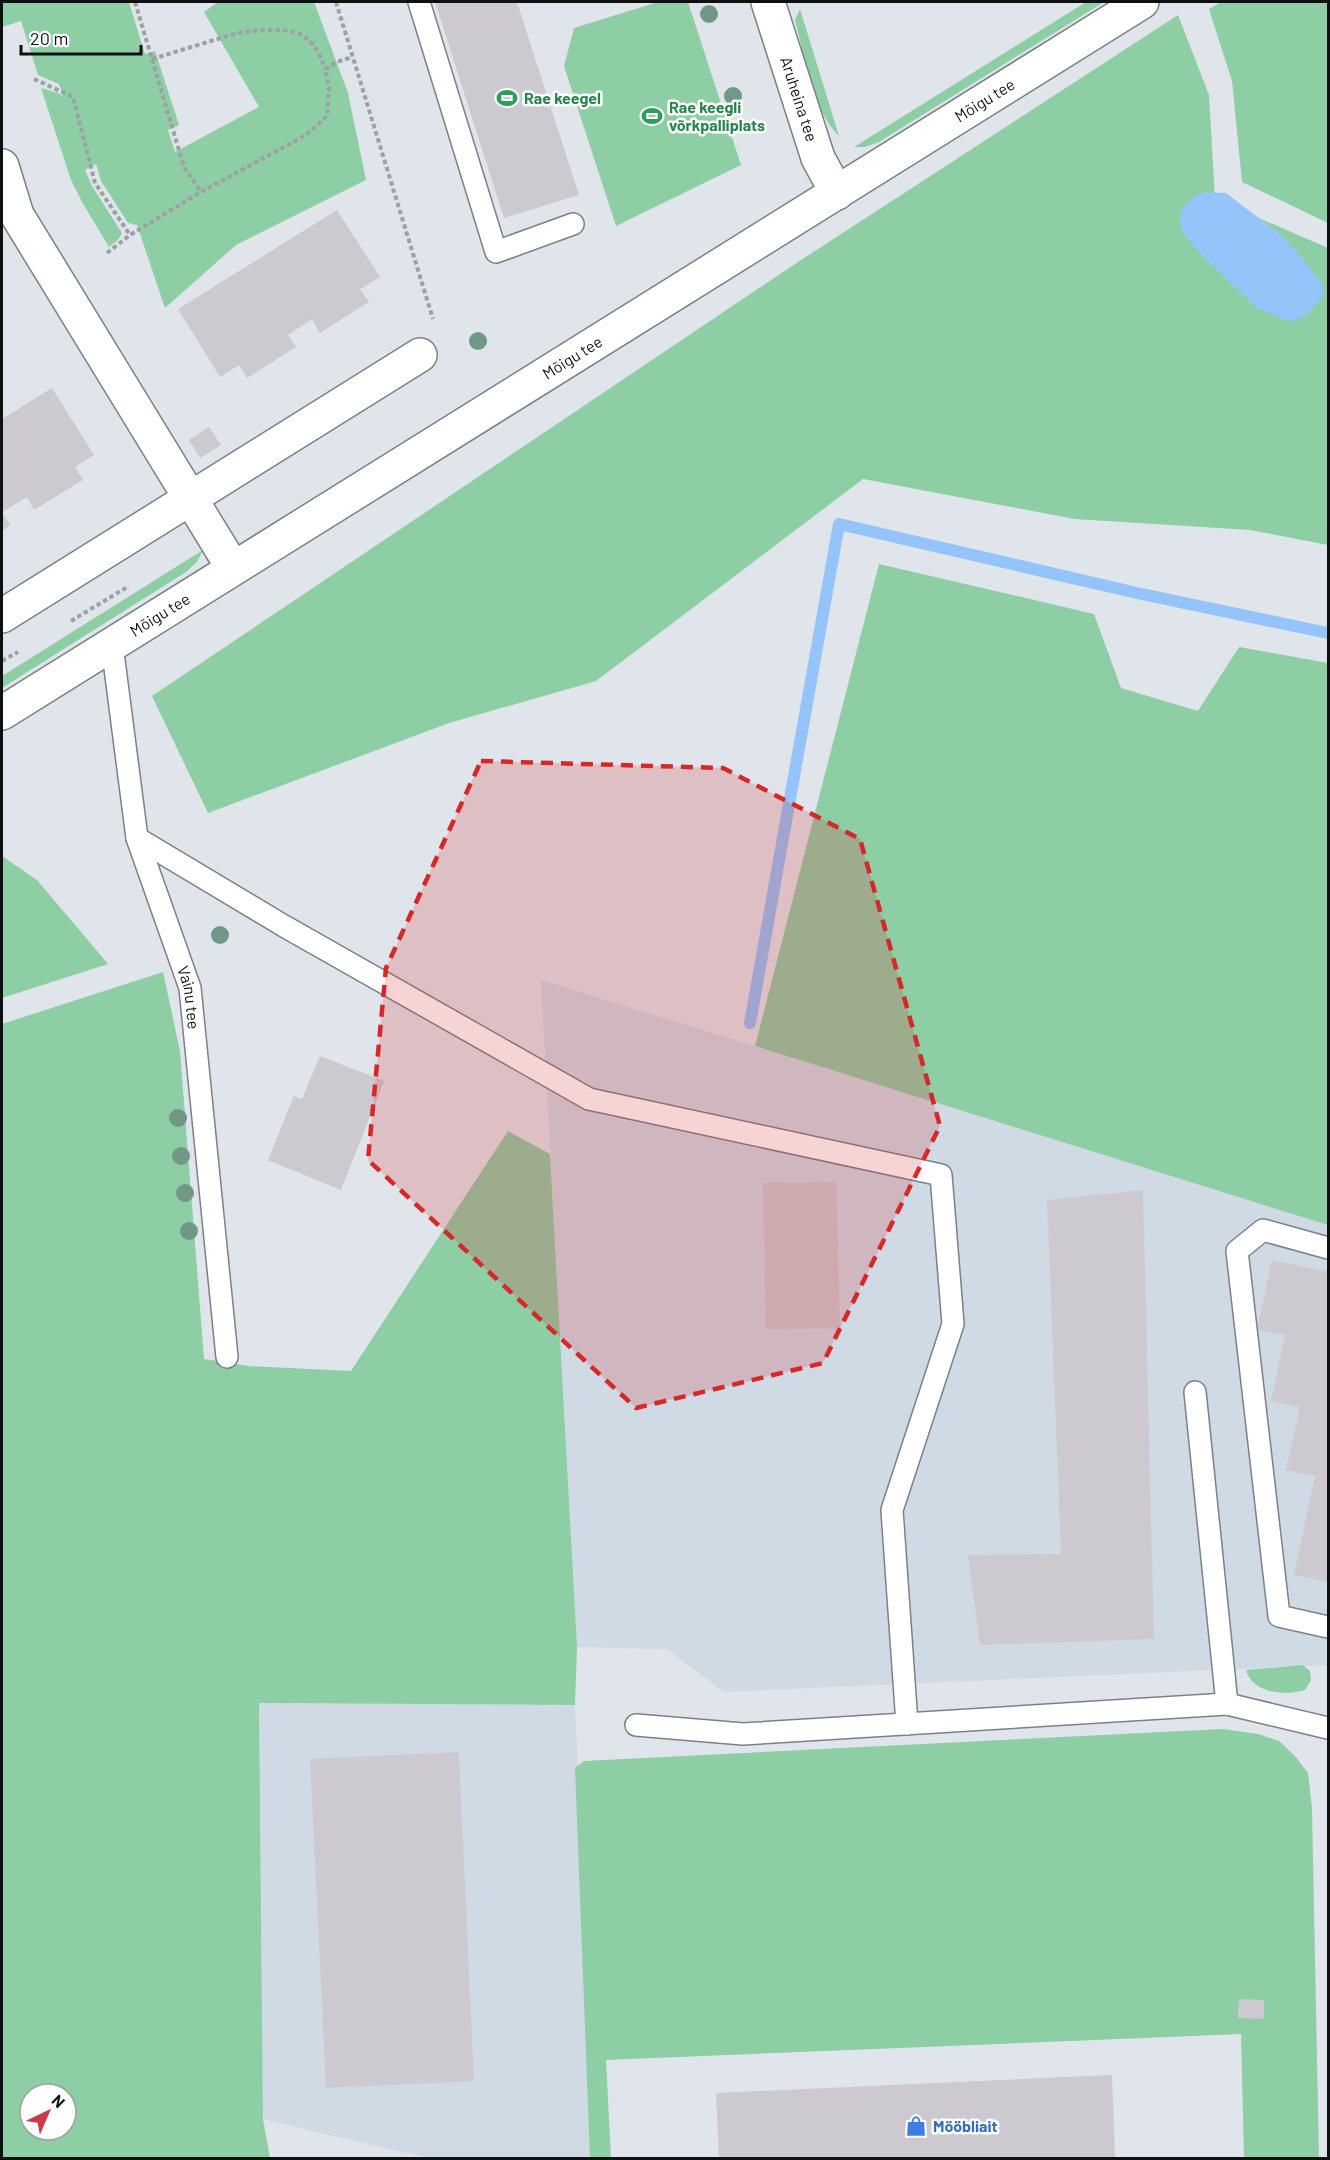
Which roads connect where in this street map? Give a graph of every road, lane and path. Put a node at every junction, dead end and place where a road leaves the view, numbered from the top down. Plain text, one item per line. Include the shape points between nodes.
1 (135, 2) edge
2 (336, 2) edge
3 (419, 2) edge
4 (768, 2) edge
5 (1142, 2) edge
6 (352, 57) junction
7 (153, 59) junction
8 (325, 69) junction
9 (34, 80) dead end
10 (2, 166) edge
11 (201, 192) junction
12 (837, 193) junction
13 (573, 224) dead end
14 (130, 235) junction
15 (107, 253) dead end
16 (428, 342) joint
17 (191, 500) junction
18 (233, 568) junction
19 (130, 586) dead end
20 (2, 616) edge
21 (61, 627) dead end
22 (112, 645) junction
23 (21, 650) dead end
24 (2, 661) edge
25 (2, 713) edge
26 (137, 838) junction
27 (1329, 1248) edge
28 (227, 1357) dead end
29 (1195, 1392) dead end
30 (1329, 1627) edge
31 (1227, 1704) junction
32 (907, 1724) junction
33 (636, 1725) dead end
34 (1329, 1728) edge

1 - 7 path
2 - 6 path
3 - 13 lane via 496,252
4 - 12 street, Aruheina tee via 818,158
5 - 12 street, Mõigu tee
6 - 8 path
6 - 16 path
7 - 8 path via 234,33 271,30 305,36
7 - 11 path via 184,167
8 - 11 path via 329,87 327,116 306,135
9 - 14 path via 73,97 95,183
10 - 17 street via 17,215
11 - 14 path
12 - 18 street, Mõigu tee
14 - 15 path
16 - 17 street
17 - 18 street
17 - 20 street
18 - 22 street, Mõigu tee
19 - 21 path
22 - 25 street, Mõigu tee
22 - 26 lane, Vainu tee
23 - 24 path
26 - 28 lane, Vainu tee via 190,988
26 - 32 lane via 589,1099 941,1175 953,1324 892,1510
27 - 30 lane via 1263,1230 1237,1251 1279,1616
29 - 31 lane
31 - 32 lane
31 - 34 lane
32 - 33 lane via 743,1734

